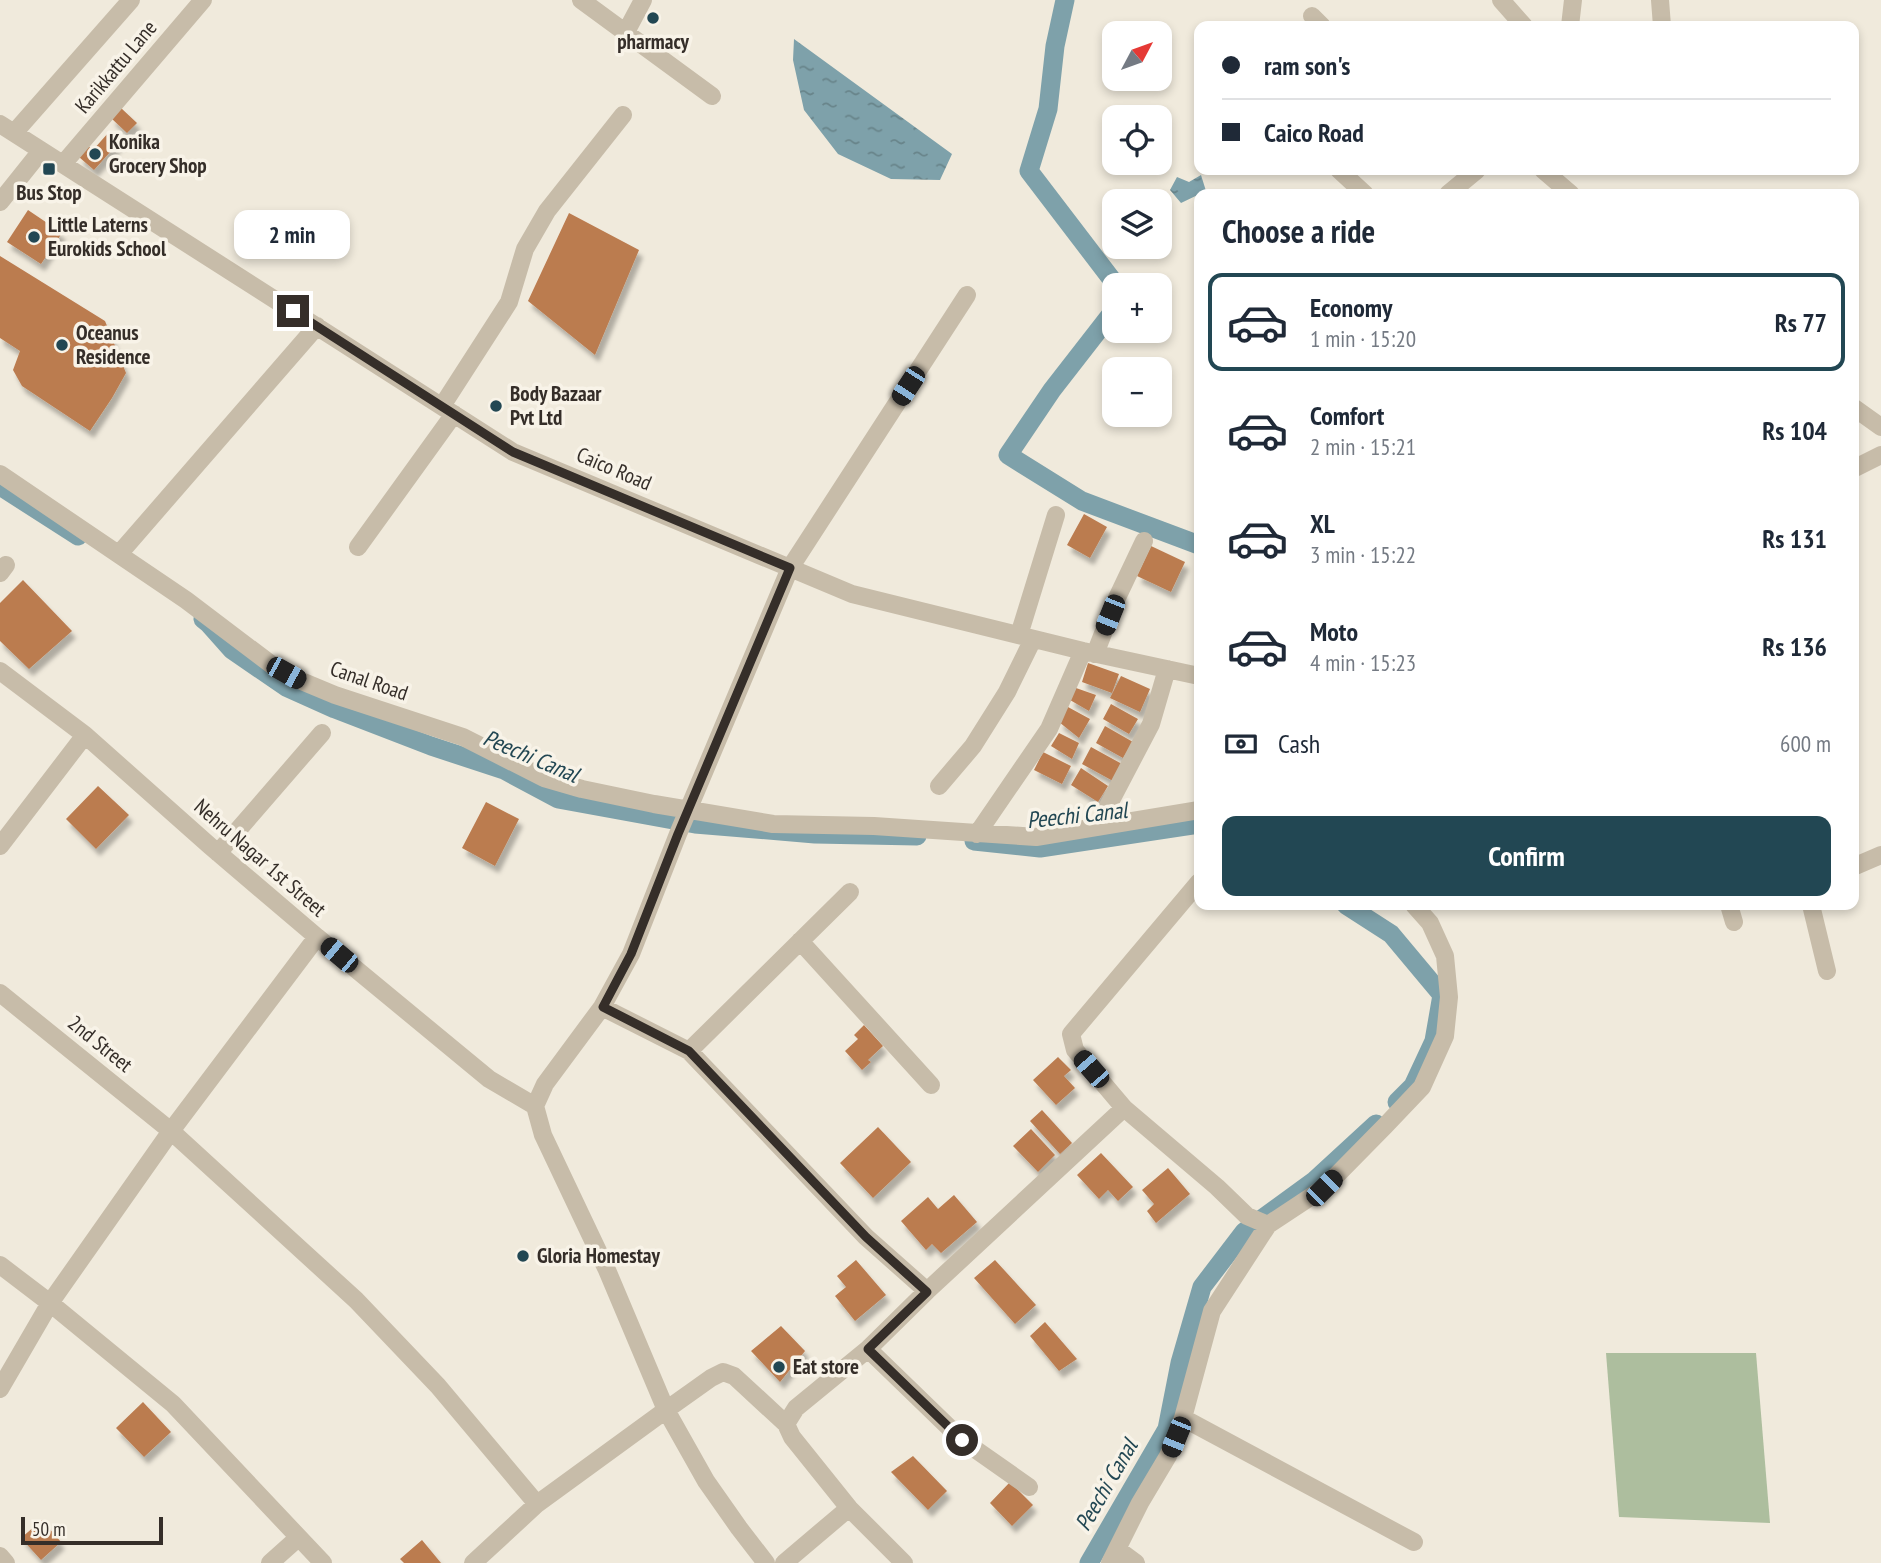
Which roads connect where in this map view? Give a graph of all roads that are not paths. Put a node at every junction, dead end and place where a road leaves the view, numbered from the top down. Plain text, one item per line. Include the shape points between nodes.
1 (131, 0) edge
2 (204, 0) edge
3 (581, 0) edge
4 (643, 0) edge
5 (1501, 0) edge
6 (1573, 0) edge
7 (1660, 0) edge
8 (1520, 21) edge
9 (1571, 21) edge
10 (1662, 21) edge
11 (626, 32) junction
12 (712, 96) dead end
13 (623, 115) dead end
14 (7, 128) edge
15 (41, 151) junction
16 (63, 164) junction
17 (1344, 175) edge
18 (1471, 175) edge
19 (1549, 175) edge
20 (1360, 189) edge
21 (1454, 189) edge
22 (1565, 189) edge
23 (0, 202) edge
24 (967, 295) dead end
25 (317, 326) junction
26 (448, 410) junction
27 (1859, 411) edge
28 (1881, 427) edge
29 (1881, 455) edge
30 (1859, 466) edge
31 (0, 474) edge
32 (1056, 515) dead end
33 (1144, 541) dead end
34 (358, 547) dead end
35 (119, 554) junction
36 (790, 568) junction
37 (1026, 637) junction
38 (1089, 653) junction
39 (1167, 669) junction
40 (0, 671) edge
41 (1194, 675) edge
42 (322, 733) dead end
43 (85, 735) junction
44 (939, 786) dead end
45 (1194, 811) edge
46 (688, 813) junction
47 (1097, 827) junction
48 (977, 834) junction
49 (0, 846) edge
50 (218, 853) junction
51 (1881, 855) edge
52 (1859, 864) edge
53 (1194, 888) edge
54 (850, 892) dead end
55 (1418, 910) edge
56 (1812, 910) edge
57 (317, 937) junction
58 (800, 942) junction
59 (1827, 971) dead end
60 (0, 993) edge
61 (603, 1007) junction
62 (689, 1051) junction
63 (931, 1085) dead end
64 (535, 1106) junction
65 (1124, 1108) junction
66 (171, 1131) junction
67 (1268, 1224) junction
68 (0, 1265) edge
69 (927, 1292) junction
70 (50, 1303) junction
71 (868, 1349) junction
72 (0, 1389) edge
73 (666, 1410) junction
74 (1183, 1418) junction
75 (786, 1424) junction
76 (1030, 1487) dead end
77 (537, 1503) junction
78 (849, 1508) junction
79 (298, 1538) junction
80 (1414, 1542) dead end
81 (0, 1556) edge
82 (1114, 1556) edge
83 (6, 1563) edge
84 (270, 1563) edge
85 (323, 1563) edge
86 (473, 1563) edge
87 (766, 1563) edge
88 (784, 1563) edge
89 (904, 1563) edge
90 (1136, 1563) edge

1 - 14 street
2 - 16 street, Karikkattu Lane
3 - 11 street
4 - 11 street
5 - 8 street
6 - 9 street
7 - 10 street
11 - 12 street
13 - 26 street via 547,211 525,250 509,302
14 - 15 street, Caico Road
15 - 16 street, Caico Road
15 - 23 street
16 - 25 street, Caico Road
17 - 20 street
18 - 21 street
19 - 22 street
24 - 36 street
25 - 26 street, Caico Road
25 - 35 street
26 - 34 street
26 - 36 street, Caico Road via 513,452
27 - 28 street
29 - 30 street
31 - 35 street, Canal Road
32 - 37 street
33 - 38 street
35 - 46 street, Canal Road via 299,680 463,737 544,778
36 - 37 street, Caico Road via 852,594
36 - 46 street
37 - 38 street, Caico Road
37 - 44 street via 1007,692 973,746
38 - 39 street, Caico Road
38 - 48 street via 1049,729
39 - 41 street, Caico Road
39 - 47 street via 1151,724
40 - 43 street, Nehru Nagar 1st Street
42 - 50 street
43 - 49 street
43 - 50 street, Nehru Nagar 1st Street
45 - 47 street, Canal Road
46 - 48 street, Canal Road via 773,824
46 - 61 street via 631,954
47 - 48 street, Canal Road via 1036,837
50 - 57 street, Nehru Nagar 1st Street
51 - 52 street
53 - 65 street via 1072,1034 1075,1050
54 - 58 street
55 - 67 street via 1430,923 1445,956 1449,997 1445,1036 1422,1087 1324,1188
56 - 59 street
57 - 64 street via 489,1079
57 - 66 street, Nehru Nagar 1st Street
58 - 62 street
58 - 63 street
60 - 66 street, 2nd Street
61 - 62 street
61 - 64 street via 545,1084
62 - 69 street via 866,1237
64 - 73 street via 543,1135
65 - 67 street via 1247,1216
65 - 69 street
66 - 70 street, Nehru Nagar 1st Street
66 - 77 street, 2nd Street via 356,1300 438,1386
67 - 74 street via 1213,1311
68 - 70 street
69 - 71 street
70 - 72 street, Nehru Nagar 1st Street
70 - 79 street via 173,1404
71 - 75 street via 796,1408
71 - 76 street via 962,1440
73 - 75 street via 723,1372
73 - 77 street
73 - 87 street via 706,1481
74 - 80 street
74 - 82 street via 1168,1456
75 - 78 street
77 - 86 street
78 - 88 street
78 - 89 street
79 - 84 street
79 - 85 street
81 - 83 street
82 - 90 street

